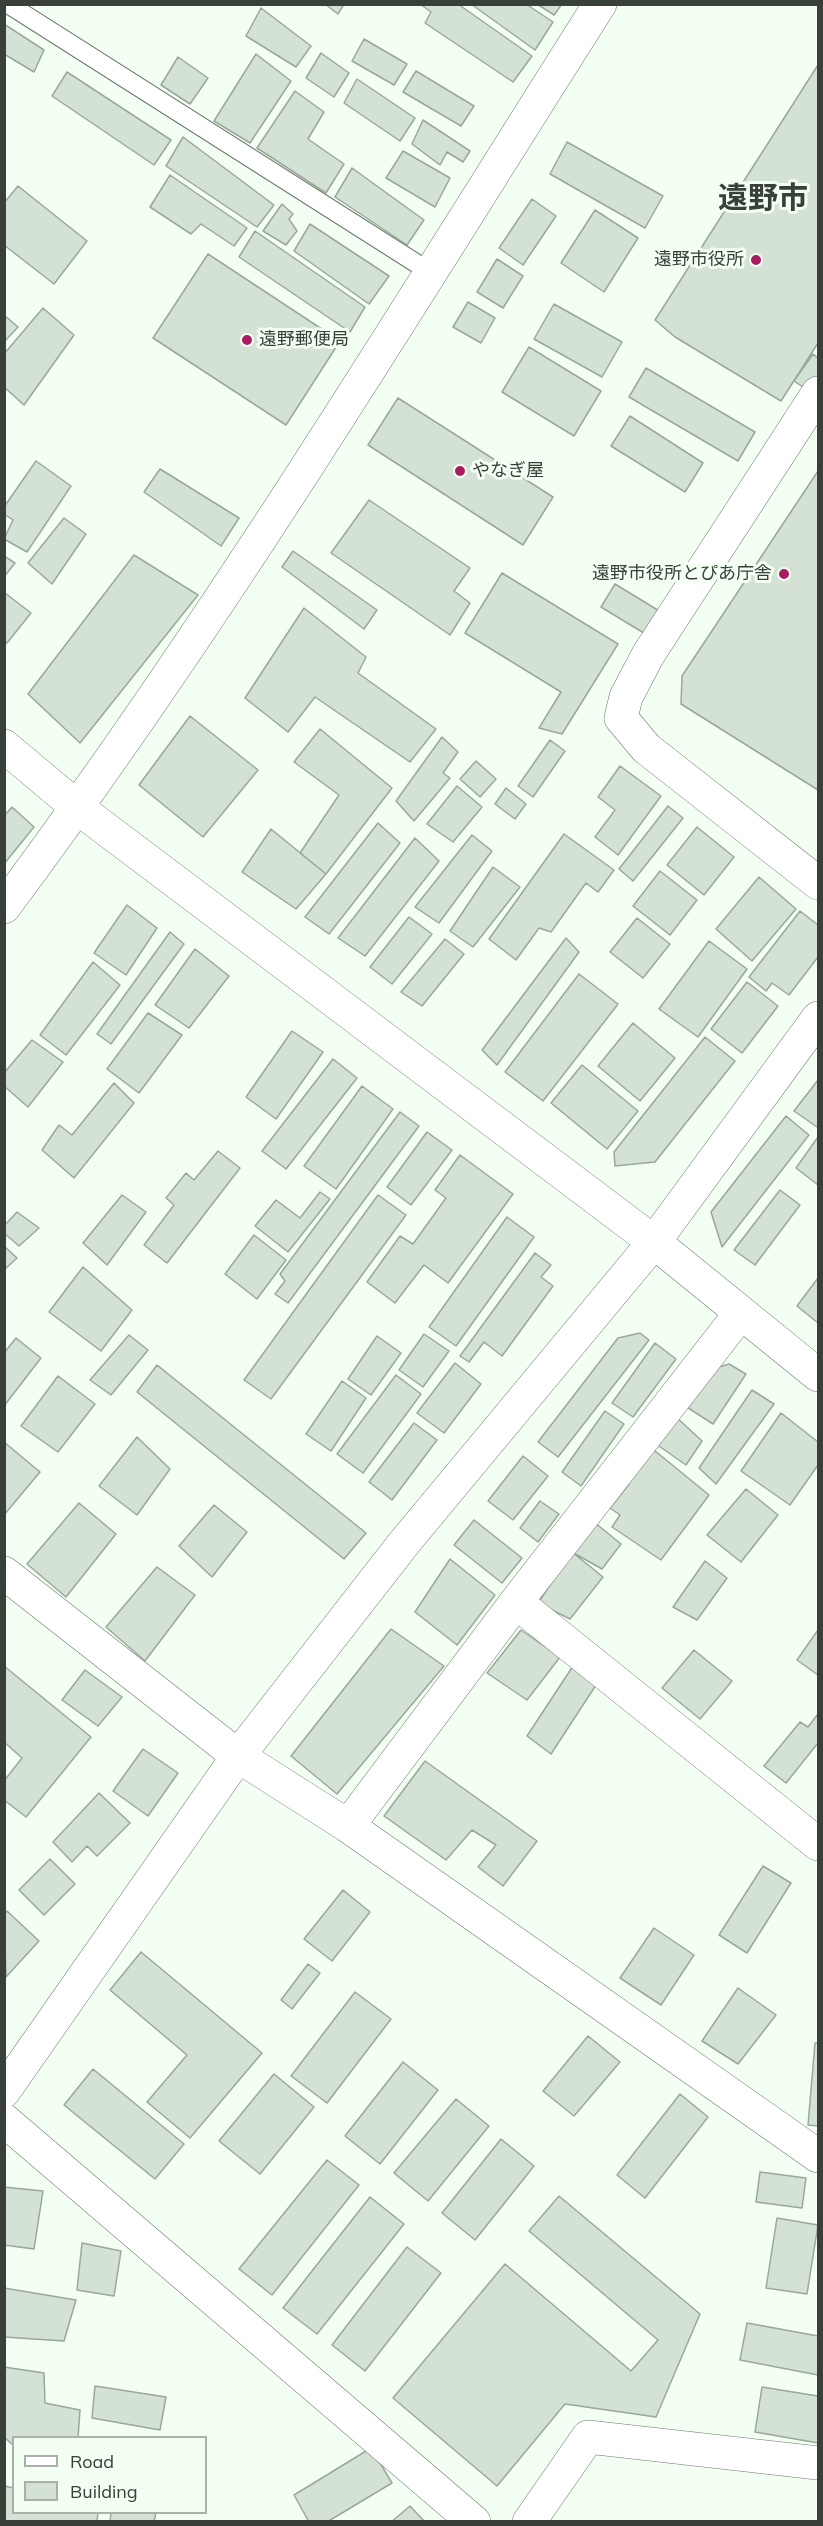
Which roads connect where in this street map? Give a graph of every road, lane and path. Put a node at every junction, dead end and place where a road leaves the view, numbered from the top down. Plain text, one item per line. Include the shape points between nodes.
1 (8, 4) edge
2 (600, 4) edge
3 (430, 272) junction
4 (819, 393) edge
5 (4, 746) edge
6 (78, 808) junction
7 (819, 883) edge
8 (4, 908) edge
9 (819, 1018) edge
10 (654, 1242) junction
11 (740, 1314) junction
12 (819, 1375) edge
13 (4, 1573) edge
14 (516, 1602) junction
15 (238, 1756) junction
16 (348, 1826) junction
17 (819, 1844) edge
18 (4, 2091) edge
19 (4, 2120) edge
20 (819, 2156) edge
21 (819, 2463) edge
22 (474, 2522) edge
23 (529, 2522) edge

1 - 3 lane
2 - 3 street
3 - 6 street via 329,435
4 - 7 street via 648,655 626,697 621,718 646,748
5 - 6 street
6 - 8 street
6 - 10 street
9 - 10 street
10 - 11 street
10 - 15 street via 404,1543
11 - 12 street
11 - 14 street
13 - 15 street
14 - 16 street
14 - 17 street
15 - 16 street
15 - 18 street
16 - 20 street
19 - 22 street
21 - 23 street via 588,2437

